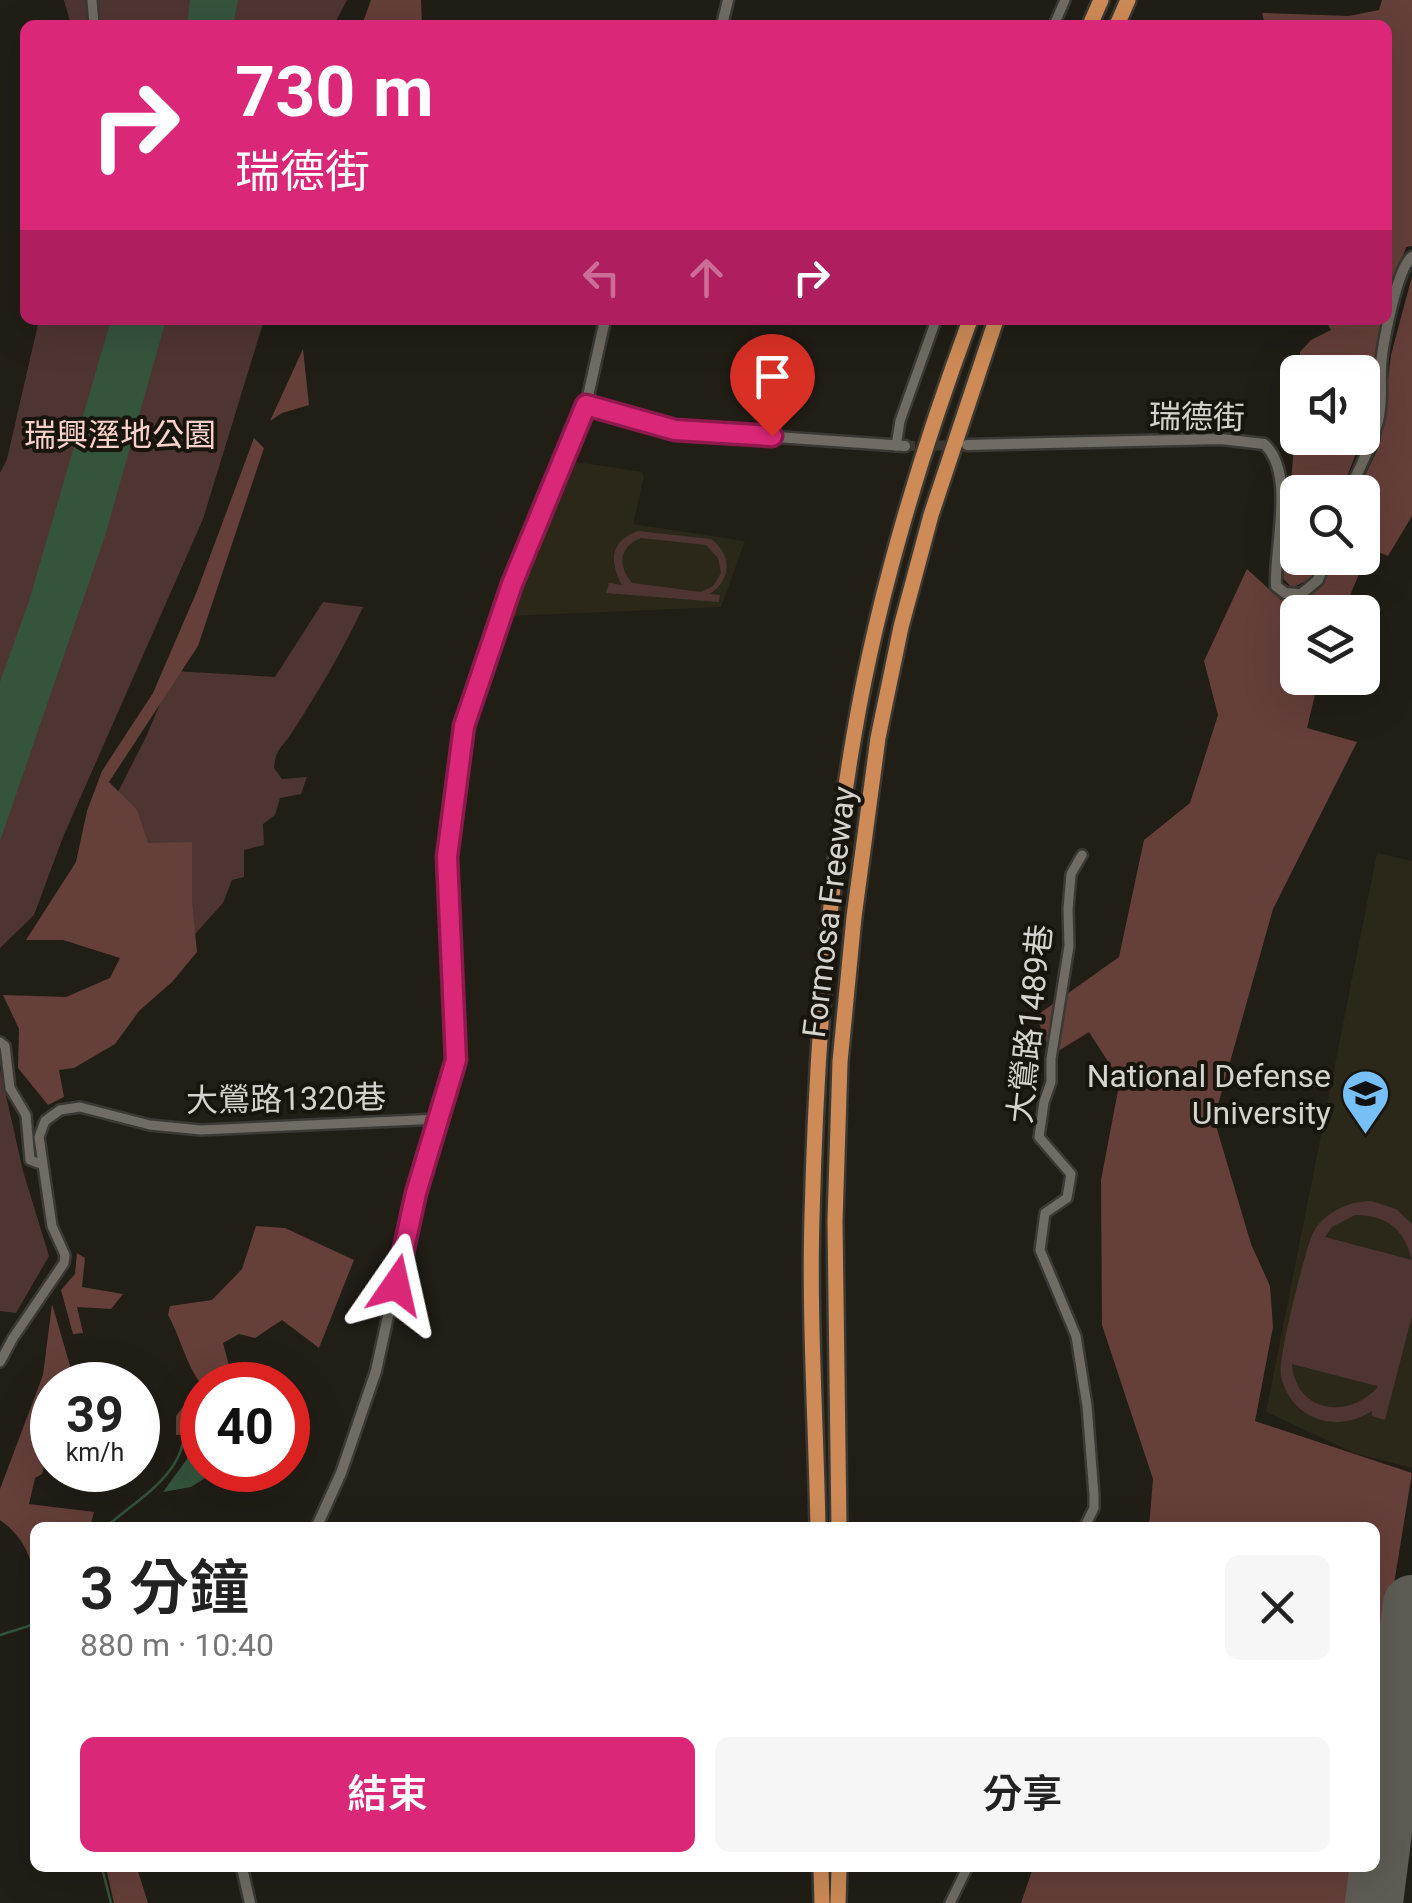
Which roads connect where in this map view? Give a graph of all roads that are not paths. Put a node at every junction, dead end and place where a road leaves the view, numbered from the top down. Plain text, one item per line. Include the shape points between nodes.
1 (1412, 256) edge
2 (1392, 312) edge
3 (604, 325) edge
4 (934, 325) edge
5 (968, 325) edge
6 (994, 325) edge
7 (1389, 325) edge
8 (586, 405) junction
9 (967, 444) tunnel mouth
10 (901, 446) joint
11 (1357, 475) edge
12 (1280, 508) edge
13 (1280, 541) edge
14 (1320, 575) edge
15 (1082, 855) dead end
16 (0, 1042) edge
17 (440, 1119) junction
18 (42, 1164) junction
19 (0, 1362) edge
20 (319, 1522) edge
21 (818, 1522) edge
22 (838, 1522) edge
23 (1087, 1522) edge
24 (243, 1872) edge
25 (821, 1872) edge
26 (838, 1872) edge
27 (964, 1872) edge
28 (250, 1903) edge
29 (822, 1903) edge
30 (838, 1903) edge
31 (950, 1903) edge

1 - 2 street
3 - 8 street
4 - 10 street via 900,421
5 - 21 highway, Formosa Freeway via 906,506 854,735 832,916 813,1200
6 - 22 highway, Formosa Freeway via 930,515 901,627 854,917 835,1221
7 - 11 street via 1378,421
8 - 10 street via 675,430
8 - 17 street via 512,584 464,726 447,857 456,1060
9 - 12 street, 瑞德街 via 1264,444 1276,458
13 - 14 street, 瑞德街 via 1276,586 1301,594
15 - 23 street, 大鶯路1489巷 via 1072,874 1070,946 1039,1137 1071,1174 1068,1198 1045,1213 1040,1250 1076,1336 1094,1495
16 - 18 street via 10,1088 26,1115 30,1160
17 - 18 street, 大鶯路1320巷 via 202,1130 69,1107 50,1116 41,1130
17 - 20 street via 416,1193 376,1371
18 - 19 street, 大鶯路1320巷 via 64,1263
24 - 28 street
25 - 29 highway
26 - 30 highway
27 - 31 street

